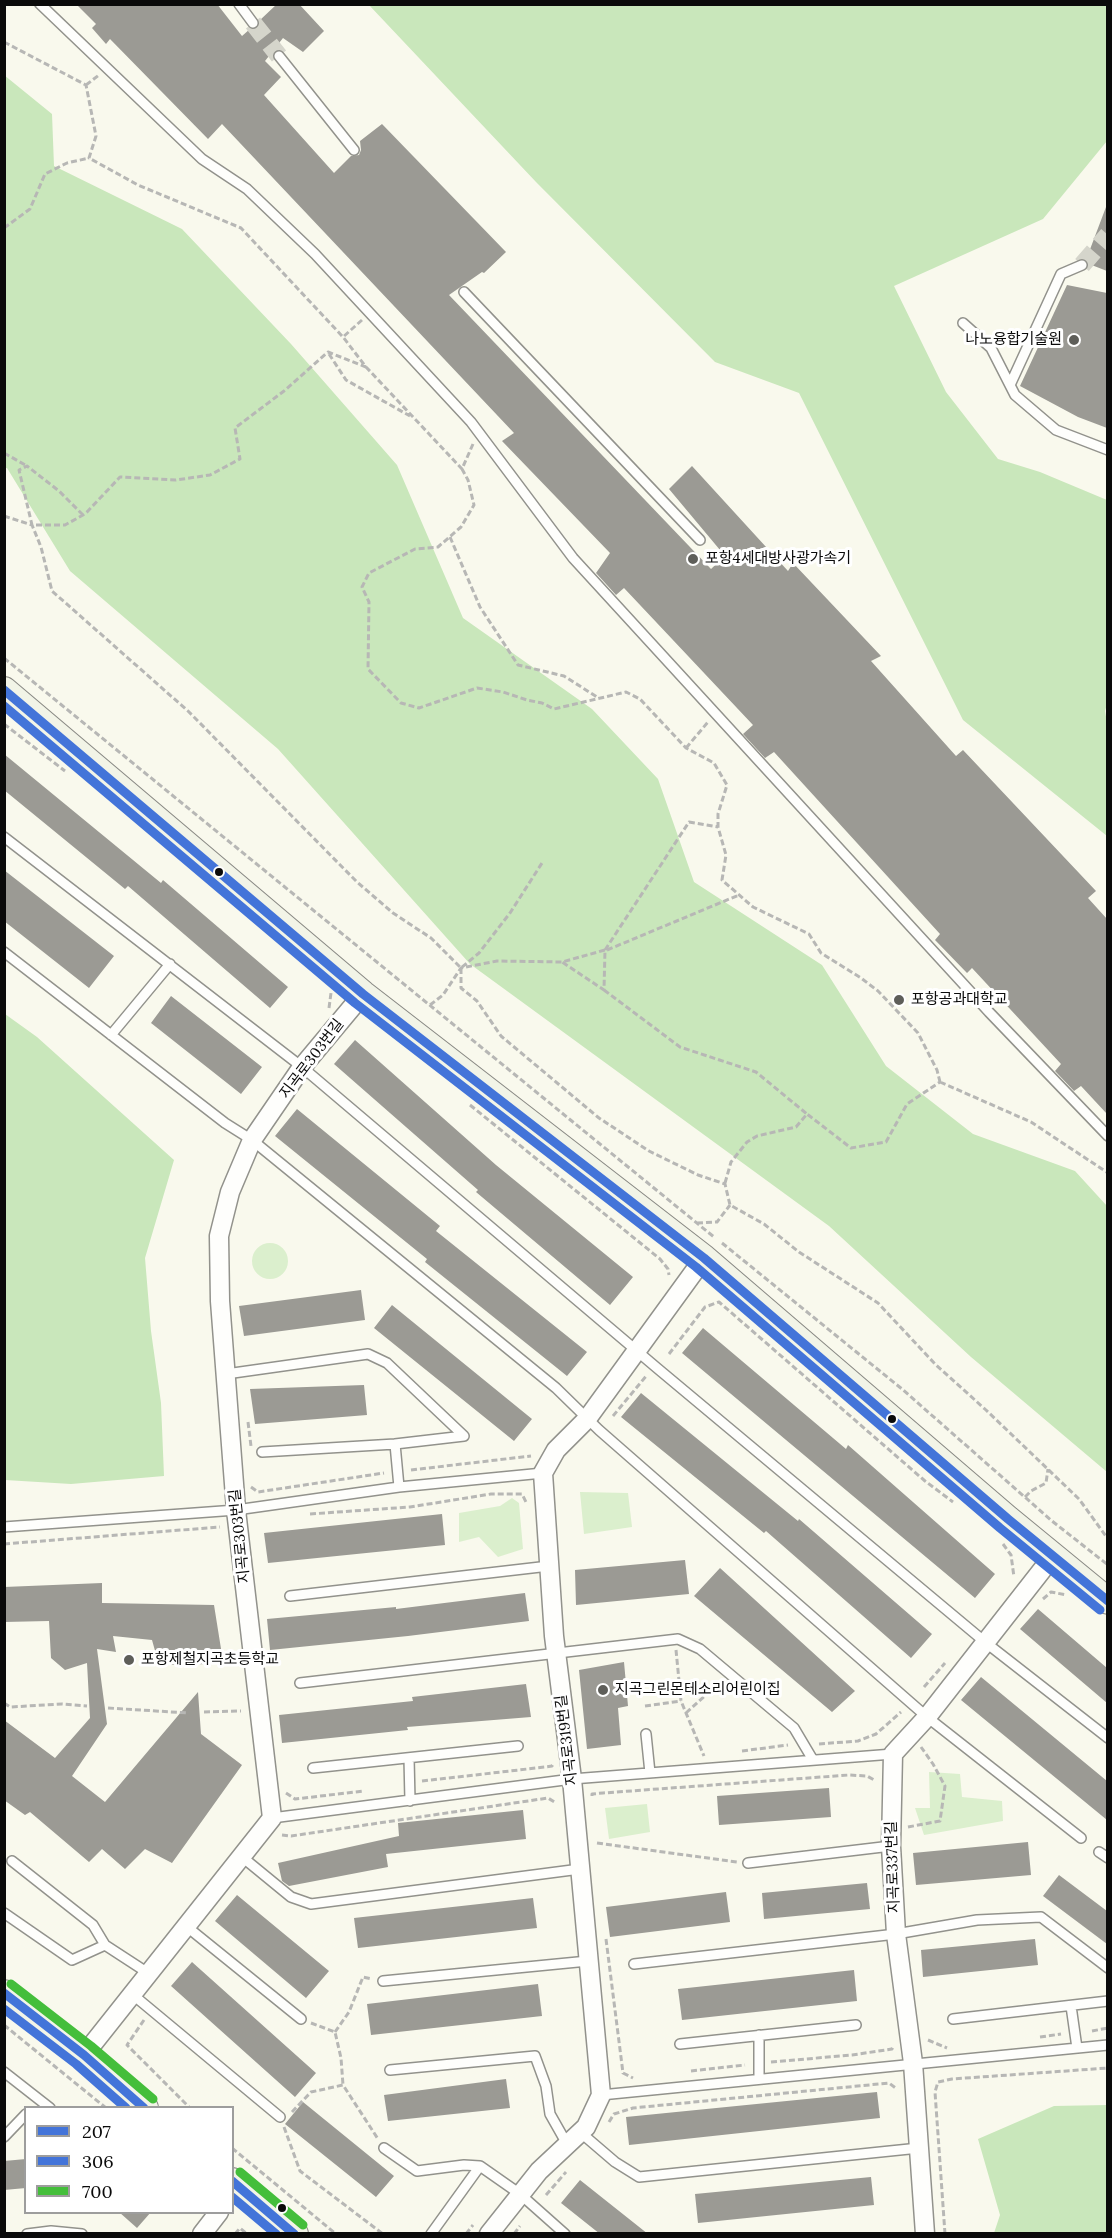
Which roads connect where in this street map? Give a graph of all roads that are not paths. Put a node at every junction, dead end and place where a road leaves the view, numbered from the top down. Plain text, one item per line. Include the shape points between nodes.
1 (40, 4) edge
2 (239, 4) edge
3 (253, 22) tunnel mouth
4 (279, 56) tunnel mouth
5 (354, 150) dead end
6 (1082, 265) tunnel mouth
7 (464, 292) dead end
8 (963, 322) dead end
9 (1010, 385) junction
10 (1107, 450) edge
11 (700, 540) dead end
12 (4, 690) edge
13 (4, 837) edge
14 (4, 952) edge
15 (170, 964) junction
16 (363, 994) junction
17 (111, 1035) junction
18 (302, 1067) junction
19 (1107, 1136) edge
20 (252, 1140) junction
21 (704, 1258) junction
22 (638, 1352) junction
23 (226, 1374) junction
24 (587, 1419) junction
25 (395, 1444) junction
26 (262, 1452) road end
27 (543, 1473) junction
28 (399, 1487) junction
29 (236, 1510) junction
30 (4, 1527) edge
31 (1053, 1556) junction
32 (549, 1566) junction
33 (290, 1596) dead end
34 (1107, 1601) edge
35 (985, 1642) junction
36 (556, 1655) junction
37 (300, 1683) dead end
38 (927, 1717) junction
39 (646, 1734) dead end
40 (1107, 1738) edge
41 (518, 1746) dead end
42 (893, 1754) junction
43 (409, 1758) junction
44 (813, 1760) junction
45 (313, 1768) dead end
46 (650, 1773) junction
47 (572, 1779) junction
48 (410, 1801) junction
49 (275, 1826) junction
50 (1081, 1838) dead end
51 (891, 1846) junction
52 (1099, 1852) dead end
53 (242, 1856) junction
54 (1107, 1858) edge
55 (12, 1861) dead end
56 (748, 1863) road end
57 (580, 1869) junction
58 (4, 1912) edge
59 (186, 1926) junction
60 (896, 1934) junction
61 (105, 1945) junction
62 (588, 1961) junction
63 (634, 1964) dead end
64 (1107, 1968) edge
65 (148, 1973) junction
66 (383, 1981) road end
67 (4, 1993) edge
68 (132, 1994) junction
69 (1107, 2001) edge
70 (1071, 2006) junction
71 (301, 2019) road end
72 (953, 2019) dead end
73 (856, 2025) dead end
74 (759, 2035) junction
75 (680, 2044) dead end
76 (1107, 2045) edge
77 (1077, 2048) junction
78 (84, 2055) junction
79 (913, 2063) junction
80 (390, 2070) dead end
81 (4, 2072) edge
82 (759, 2079) junction
83 (601, 2096) junction
84 (39, 2099) junction
85 (34, 2106) edge
86 (48, 2106) edge
87 (143, 2106) edge
88 (24, 2116) edge
89 (281, 2119) road end
90 (580, 2132) junction
91 (4, 2137) edge
92 (567, 2144) junction
93 (384, 2148) road end
94 (919, 2148) junction
95 (480, 2166) junction
96 (235, 2188) edge
97 (520, 2194) junction
98 (217, 2214) edge
99 (27, 2234) edge
100 (82, 2234) edge
101 (202, 2234) edge
102 (296, 2234) edge
103 (431, 2234) edge
104 (489, 2234) edge
105 (565, 2234) edge
106 (925, 2234) edge

1 - 19 lane via 202,159 247,189 315,254 478,431 573,558
2 - 3 lane
4 - 5 lane
6 - 9 lane via 1061,274
7 - 11 lane
8 - 9 lane via 991,348
9 - 10 lane via 1015,395 1056,430
12 - 16 main road
13 - 15 lane
14 - 17 lane
15 - 17 lane
15 - 18 lane
16 - 18 street, 지곡로303번길
16 - 21 main road
17 - 20 lane
18 - 20 street, 지곡로303번길
18 - 22 lane
20 - 23 street, 지곡로303번길 via 230,1192 219,1236
20 - 24 lane via 556,1388
21 - 22 street
21 - 31 main road
22 - 24 street
22 - 35 lane
23 - 25 lane via 368,1354 387,1363 464,1436
23 - 29 street, 지곡로303번길
24 - 27 street via 556,1450
24 - 38 lane
25 - 26 lane
25 - 28 lane
27 - 28 lane
27 - 32 street, 지곡로319번길
28 - 29 lane
29 - 30 lane
29 - 49 street, 지곡로303번길
31 - 34 main road
31 - 35 street
32 - 33 lane
32 - 36 street, 지곡로319번길
35 - 38 street
35 - 40 lane
36 - 37 lane
36 - 44 lane via 675,1640 700,1649 794,1728
36 - 47 street, 지곡로319번길
38 - 42 street
38 - 50 lane
39 - 46 lane
41 - 43 lane
42 - 44 lane
42 - 51 street, 지곡로337번길
43 - 45 lane
43 - 48 lane
44 - 46 lane
46 - 47 lane
47 - 48 lane
47 - 57 street, 지곡로319번길
48 - 49 lane
49 - 53 street
51 - 56 lane
51 - 60 street, 지곡로337번길
52 - 54 lane
53 - 57 lane via 291,1897 311,1904
53 - 59 street
55 - 61 lane via 93,1924
57 - 62 street, 지곡로319번길
58 - 61 lane via 72,1960
59 - 65 street
59 - 71 lane
60 - 63 lane
60 - 64 lane via 976,1920 1041,1917
60 - 79 street, 지곡로337번길
61 - 65 lane
62 - 66 lane
62 - 83 street, 지곡로319번길
65 - 68 street
67 - 78 main road
68 - 78 street
68 - 89 lane
69 - 70 lane
70 - 72 lane
70 - 77 lane
73 - 74 lane
74 - 75 lane
74 - 82 lane
76 - 77 lane
77 - 79 lane
78 - 87 main road
79 - 82 lane
79 - 94 street, 지곡로337번길
80 - 92 lane via 535,2056 546,2086 550,2114
81 - 84 lane
82 - 83 lane
83 - 90 street
84 - 85 lane
84 - 86 lane
88 - 91 lane
90 - 92 street
90 - 94 lane via 639,2177
92 - 97 street
93 - 95 lane via 417,2171
94 - 106 street, 지곡로337번길
95 - 97 lane
95 - 103 lane
96 - 102 main road
97 - 104 street
97 - 105 lane
98 - 101 street
99 - 100 lane

